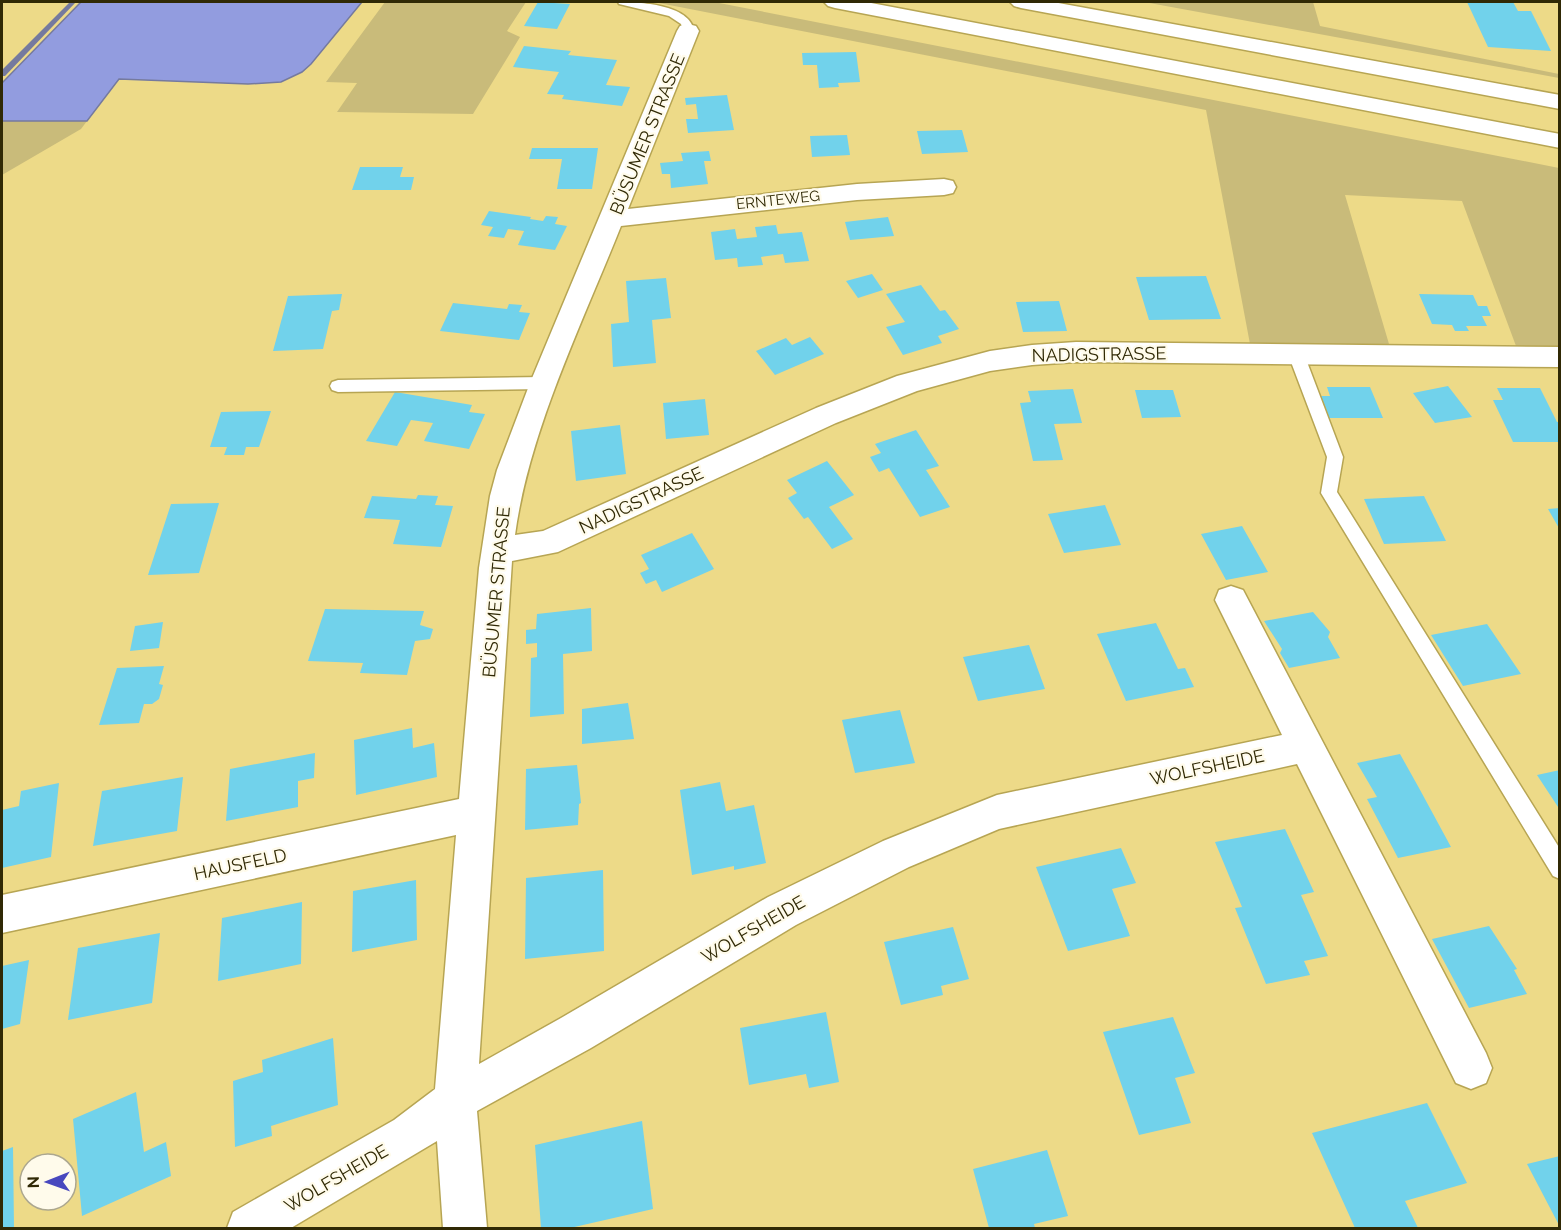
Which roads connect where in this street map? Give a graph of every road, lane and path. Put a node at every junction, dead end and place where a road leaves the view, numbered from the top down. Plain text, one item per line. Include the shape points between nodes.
1 (623, 2) edge
2 (835, 2) edge
3 (1021, 2) edge
4 (688, 32) joint
5 (1560, 102) edge
6 (1560, 141) edge
7 (944, 187) dead end
8 (612, 219) junction
9 (1296, 354) junction
10 (1560, 357) edge
11 (544, 383) junction
12 (338, 386) dead end
13 (497, 550) junction
14 (1231, 600) dead end
15 (1306, 746) junction
16 (478, 813) junction
17 (1560, 869) edge
18 (2, 914) edge
19 (1471, 1068) dead end
20 (455, 1100) junction
21 (249, 1228) edge
22 (465, 1228) edge

1 - 4 lane, BÜSUMER STRASSE via 673,13 687,23
2 - 6 main road
3 - 5 main road
4 - 8 main road, BÜSUMER STRASSE
7 - 8 main road, ERNTEWEG via 857,192
8 - 11 main road, BÜSUMER STRASSE
9 - 10 main road, NADIGSTRASSE
9 - 13 main road, NADIGSTRASSE via 1055,352 949,370 853,403 548,543
9 - 17 lane via 1335,456 1329,493
11 - 12 lane
11 - 13 main road, BÜSUMER STRASSE via 512,470
13 - 16 main road, BÜSUMER STRASSE
14 - 15 main road
15 - 19 main road
15 - 20 main road, WOLFSHEIDE via 997,812 896,854 782,911
16 - 18 main road, HAUSFELD
16 - 20 main road, BÜSUMER STRASSE
20 - 21 main road, WOLFSHEIDE via 409,1135
20 - 22 main road, BÜSUMER STRASSE

